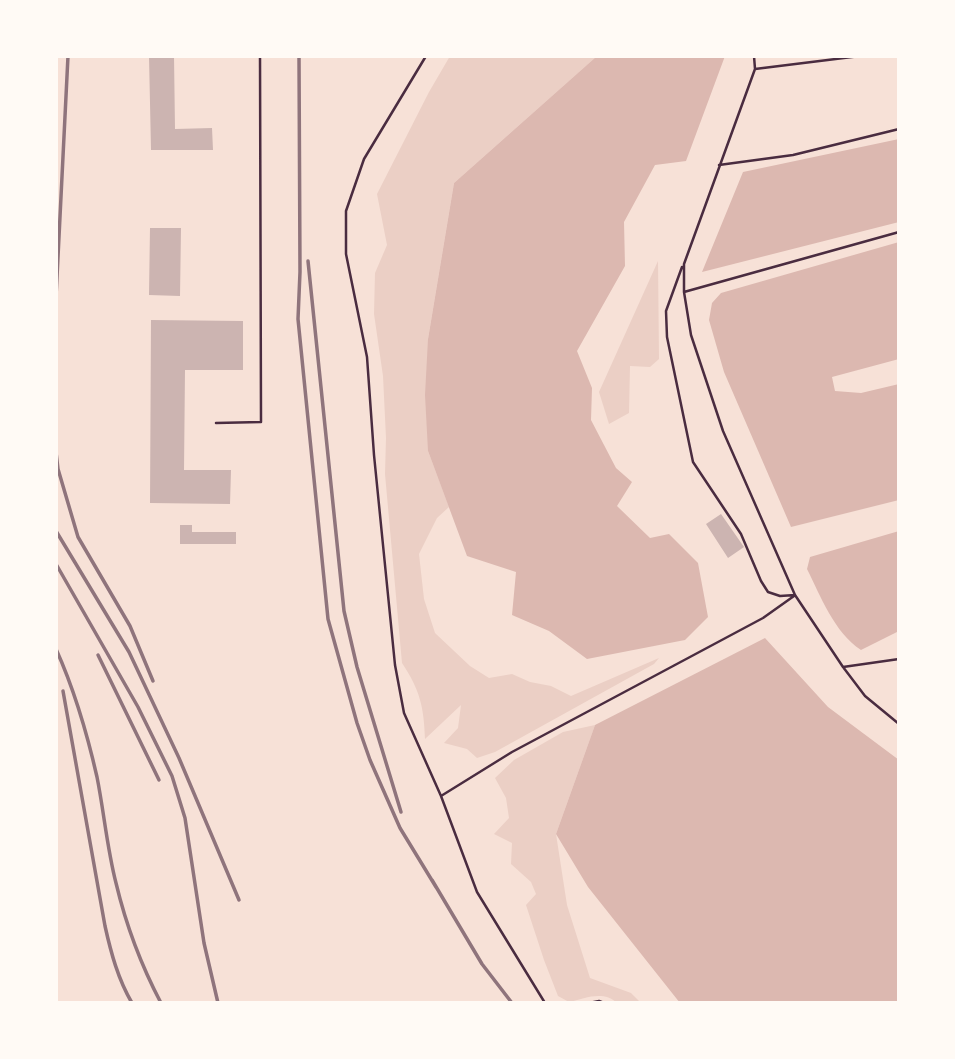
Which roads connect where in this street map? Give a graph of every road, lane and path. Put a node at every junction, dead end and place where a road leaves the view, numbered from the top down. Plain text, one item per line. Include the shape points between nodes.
1 (260, 56) edge
2 (426, 56) edge
3 (754, 56) edge
4 (860, 56) edge
5 (755, 69) junction
6 (899, 129) edge
7 (719, 166) junction
8 (899, 232) edge
9 (684, 264) junction
10 (684, 292) junction
11 (216, 423) dead end
12 (794, 595) junction
13 (899, 659) edge
14 (843, 667) junction
15 (899, 724) edge
16 (441, 796) junction
17 (545, 1003) edge
18 (589, 1003) edge
19 (604, 1003) edge

1 - 11 lane via 261,422
2 - 16 lane via 364,159 346,211 346,254 367,357 395,665 404,713
3 - 5 lane
4 - 5 lane
5 - 7 lane
6 - 7 lane via 793,155
7 - 9 lane
8 - 10 lane
9 - 10 lane
9 - 12 lane via 666,311 667,337 693,462 741,534 768,592
10 - 12 lane via 691,335 723,431
12 - 14 lane
12 - 16 lane via 763,618 512,752
13 - 14 lane
14 - 15 lane via 865,696
16 - 17 lane via 477,892
18 - 19 lane

